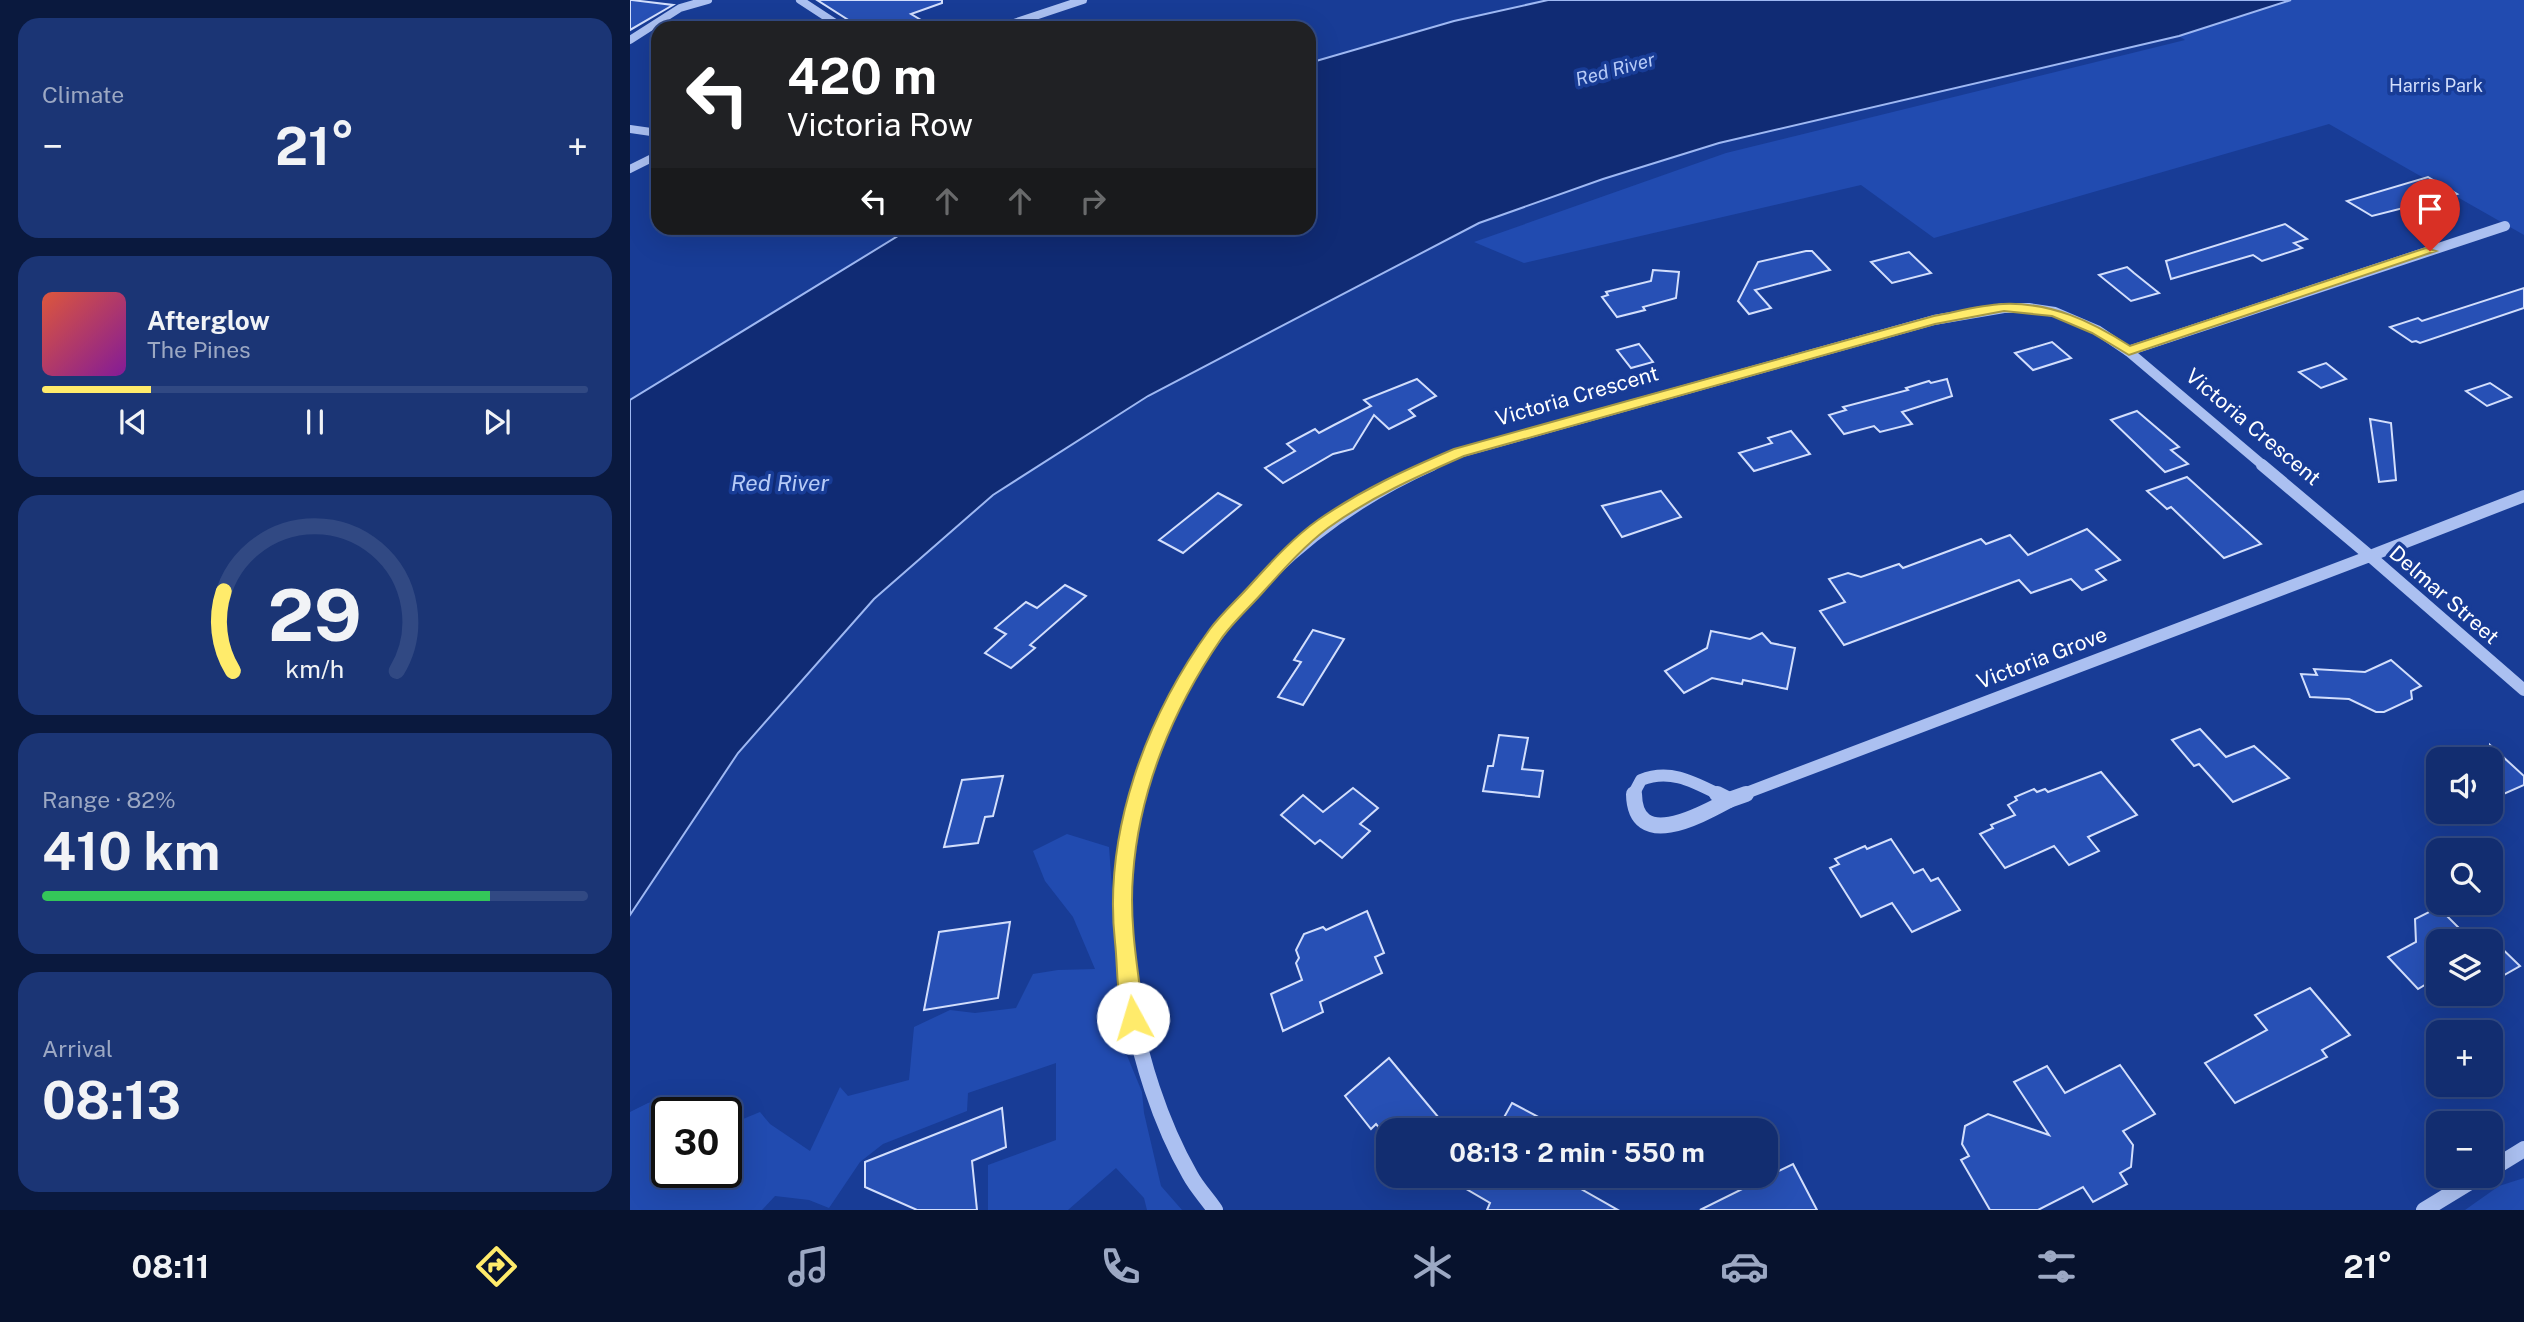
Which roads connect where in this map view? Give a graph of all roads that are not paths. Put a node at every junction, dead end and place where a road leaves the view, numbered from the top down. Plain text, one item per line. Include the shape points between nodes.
1 (708, 0) edge
2 (800, 0) edge
3 (1081, 0) edge
4 (660, 21) edge
5 (832, 21) edge
6 (1020, 21) edge
7 (651, 27) edge
8 (630, 40) edge
9 (630, 129) edge
10 (651, 132) edge
11 (651, 158) edge
12 (630, 169) edge
13 (2505, 226) dead end
14 (2129, 351) junction
15 (2524, 496) edge
16 (2370, 556) junction
17 (2524, 690) edge
18 (1729, 800) junction
19 (2524, 1149) edge
20 (2503, 1162) edge
21 (2460, 1188) edge
22 (1216, 1210) edge
23 (2424, 1210) edge

1 - 4 street via 680,8
2 - 5 street
3 - 6 street
7 - 8 street
9 - 10 street
11 - 12 street
13 - 14 street
14 - 16 street, Victoria Crescent
14 - 22 street, Victoria Crescent via 2097,330 2054,312 2004,308 1934,320 1422,466 1354,503 1285,558 1217,633 1171,708 1138,794 1123,875 1133,1018 1163,1114 1188,1172
15 - 16 street
16 - 17 street, Delmar Street
16 - 18 street, Victoria Grove
18 - 18 street, Victoria Grove via 1666,827 1642,817 1633,794 1641,780 1660,773 1684,778
19 - 20 street
21 - 23 street

